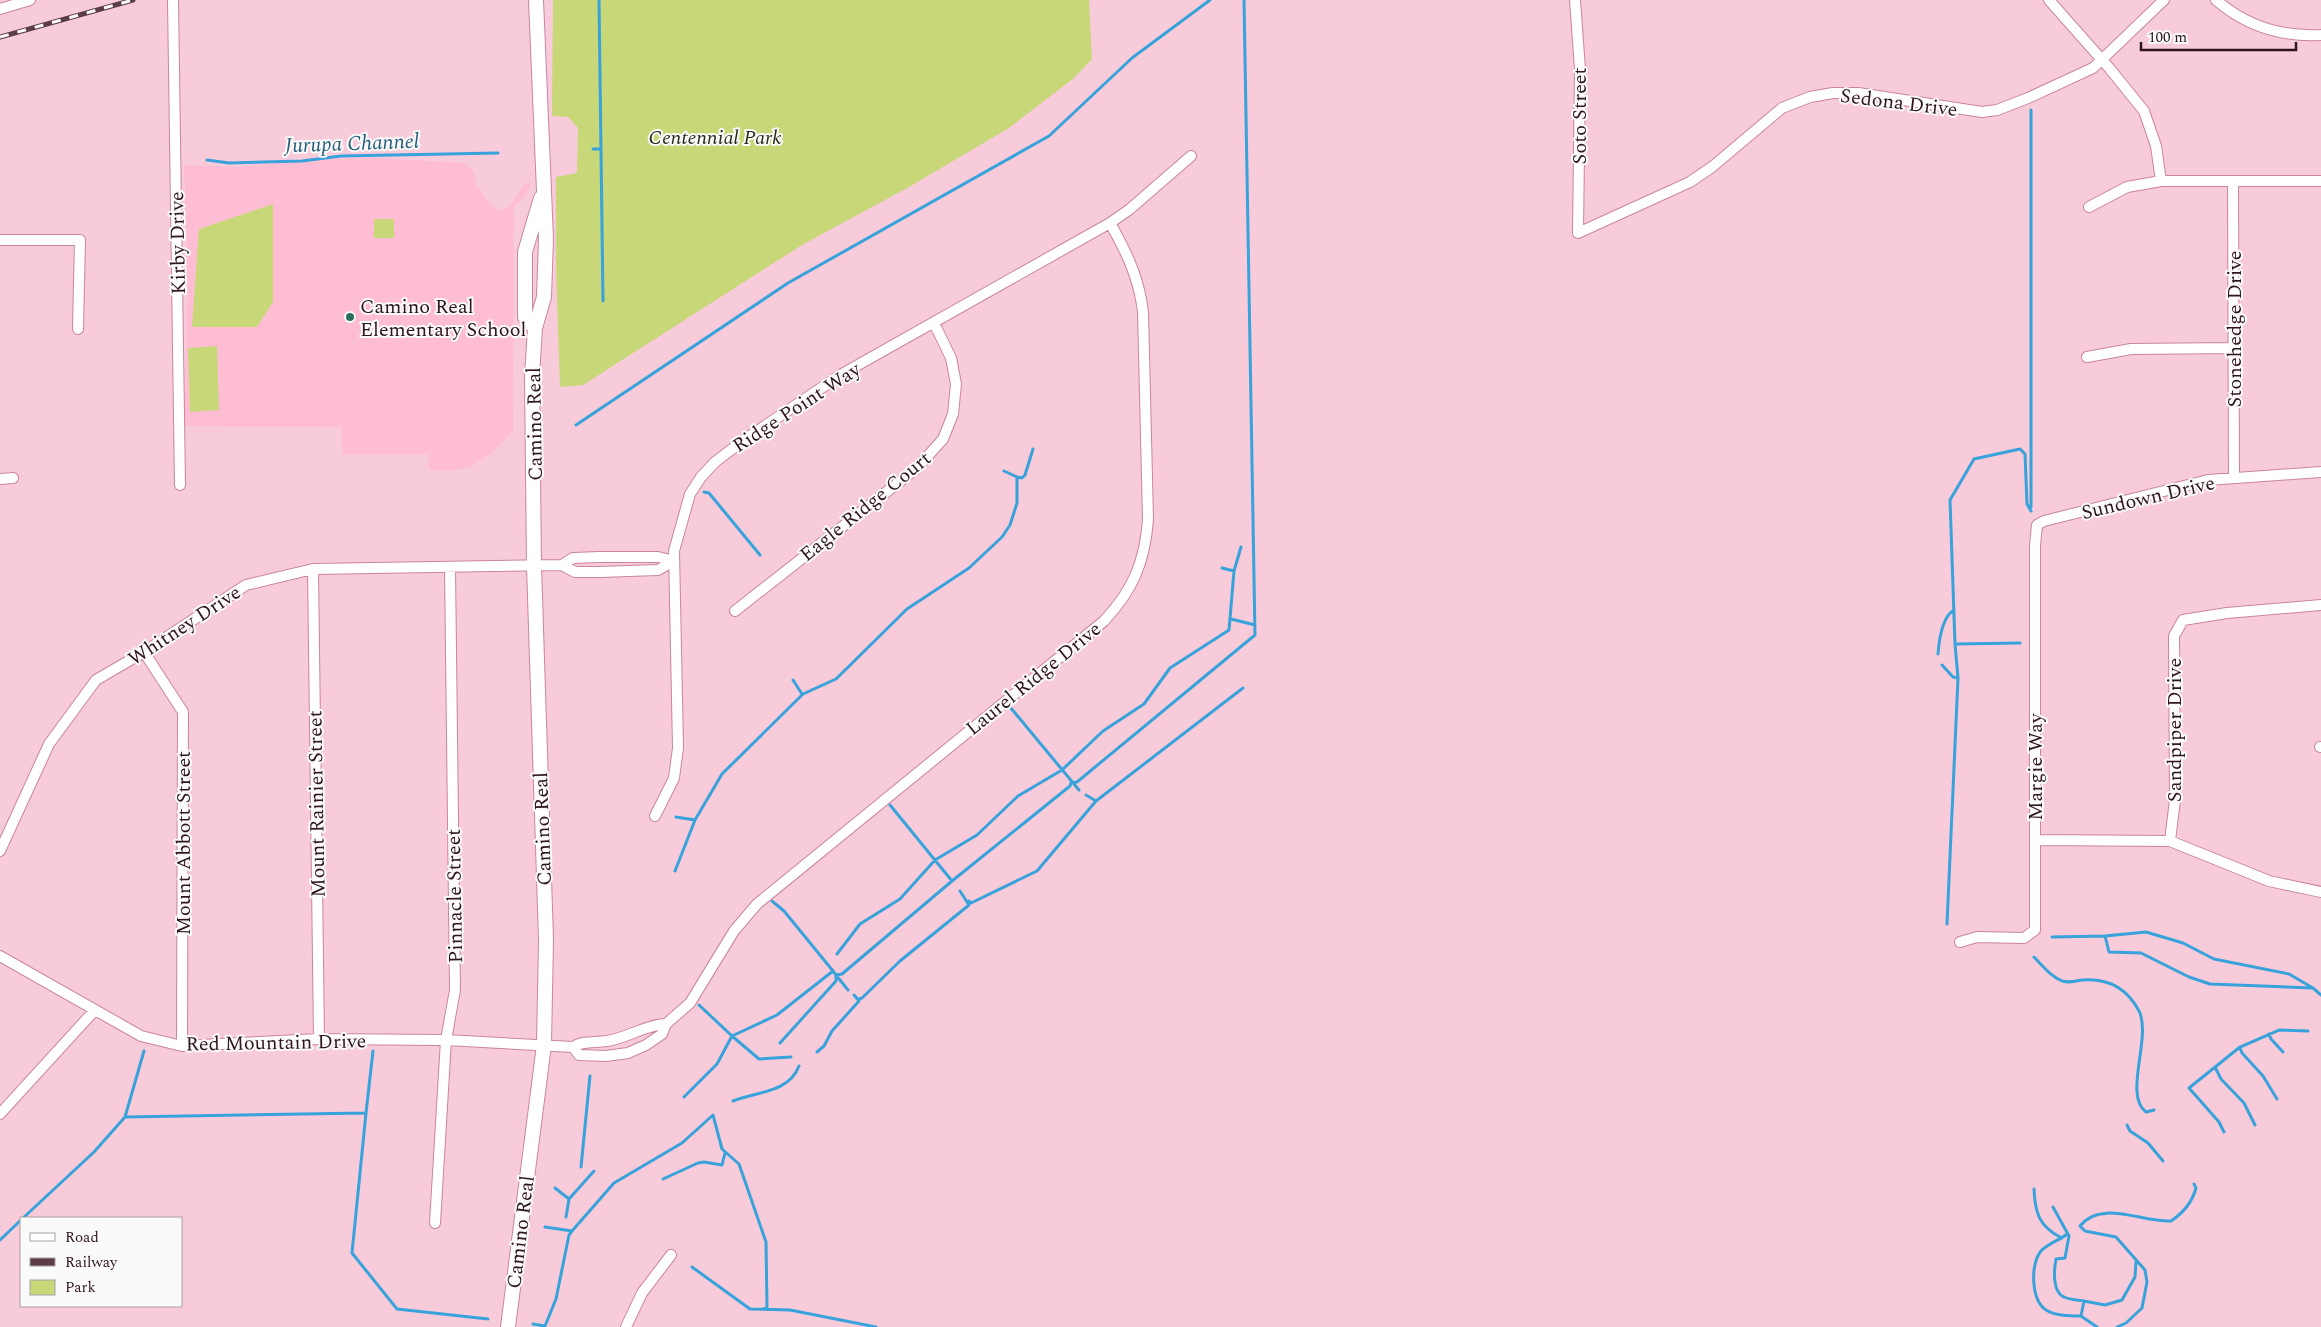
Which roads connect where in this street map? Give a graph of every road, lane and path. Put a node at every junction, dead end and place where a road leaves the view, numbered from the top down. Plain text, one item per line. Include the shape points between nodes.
1 (30, 0) edge
2 (173, 0) edge
3 (536, 0) edge
4 (1575, 0) edge
5 (2049, 0) edge
6 (2164, 0) edge
7 (2216, 0) edge
8 (0, 9) edge
9 (2321, 36) edge
10 (2102, 60) junction
11 (1191, 156) dead end
12 (2161, 181) junction
13 (2233, 181) junction
14 (2321, 181) edge
15 (543, 192) junction
16 (2089, 207) dead end
17 (1110, 223) junction
18 (1578, 233) joint
19 (0, 240) edge
20 (934, 323) junction
21 (535, 328) junction
22 (78, 329) dead end
23 (2234, 348) junction
24 (2087, 357) dead end
25 (2321, 472) edge
26 (13, 478) dead end
27 (2234, 478) junction
28 (0, 479) edge
29 (180, 485) dead end
30 (2037, 525) joint
31 (600, 557) junction
32 (674, 561) junction
33 (562, 564) junction
34 (534, 566) junction
35 (313, 568) junction
36 (450, 568) junction
37 (600, 572) junction
38 (2321, 606) edge
39 (735, 611) dead end
40 (144, 652) junction
41 (655, 816) dead end
42 (2036, 840) junction
43 (2170, 841) junction
44 (0, 851) edge
45 (2321, 892) edge
46 (1960, 942) dead end
47 (0, 956) edge
48 (94, 1011) junction
49 (666, 1024) junction
50 (629, 1036) junction
51 (319, 1040) junction
52 (446, 1040) junction
53 (544, 1045) junction
54 (182, 1046) junction
55 (573, 1047) junction
56 (637, 1050) junction
57 (0, 1114) edge
58 (435, 1223) dead end
59 (671, 1255) dead end
60 (508, 1327) edge
61 (626, 1327) edge

1 - 8 street
2 - 29 street, Kirby Drive
3 - 15 main road, Camino Real
4 - 18 street, Soto Street via 1580,69
5 - 10 street
6 - 10 street, Sedona Drive
7 - 9 street via 2229,11 2278,33
10 - 12 street via 2144,112 2156,146
10 - 18 street, Sedona Drive via 2093,68 2028,98 1990,111 1858,93 1810,97 1782,108 1762,122 1712,167 1690,182
11 - 17 street, Ridge Point Way
12 - 13 street
12 - 16 street via 2127,187
13 - 14 street
13 - 23 street, Stonehedge Drive
15 - 21 main road, Camino Real via 546,239 544,297
15 - 21 main road, Camino Real via 527,245 524,270 525,317
17 - 20 street, Ridge Point Way
17 - 49 street, Laurel Ridge Drive via 1134,269 1143,312 1148,519 1147,544 1133,583 1104,621 756,904 734,932 690,1003
19 - 22 street via 80,240
20 - 32 street, Ridge Point Way via 842,374 715,462 690,494 676,537
20 - 39 street, Eagle Ridge Court via 951,358 956,384 954,414 942,439 917,468
21 - 34 main road, Camino Real via 532,376
23 - 24 street via 2130,349
23 - 27 street, Stonehedge Drive
25 - 27 street, Sundown Drive
26 - 28 street
27 - 30 street, Sundown Drive via 2192,482
30 - 42 street, Margie Way via 2034,545
31 - 32 street, Whitney Drive via 658,557
31 - 33 street, Whitney Drive via 573,558
31 - 37 street
32 - 37 street, Whitney Drive via 658,570
32 - 41 street, Ridge Point Way via 676,766 674,778
33 - 34 street, Whitney Drive
33 - 37 street, Whitney Drive via 575,572
34 - 36 street, Whitney Drive
34 - 53 main road, Camino Real via 546,940
35 - 36 street, Whitney Drive
35 - 40 street, Whitney Drive via 246,585
35 - 51 street, Mount Rainier Street
36 - 52 street, Pinnacle Street via 455,990
38 - 43 street, Sandpiper Drive via 2227,613 2183,620 2174,636 2175,800
40 - 44 street, Whitney Drive via 96,680 49,744
40 - 54 street, Mount Abbott Street via 183,712
42 - 43 street
42 - 46 street, Margie Way via 2035,930 2024,938 1977,937
43 - 45 street via 2269,881
47 - 48 street, Red Mountain Drive
48 - 54 street, Red Mountain Drive via 141,1036
48 - 57 street
49 - 50 street, Laurel Ridge Drive via 656,1024
49 - 56 street, Laurel Ridge Drive via 662,1034
50 - 55 street, Laurel Ridge Drive via 580,1042
50 - 56 street
51 - 52 street, Red Mountain Drive
51 - 54 street, Red Mountain Drive
52 - 53 street, Red Mountain Drive
52 - 58 street, Pinnacle Street
53 - 55 street, Laurel Ridge Drive
53 - 60 main road, Camino Real
55 - 56 street, Laurel Ridge Drive via 579,1055 585,1056 617,1055
59 - 61 street via 642,1293

